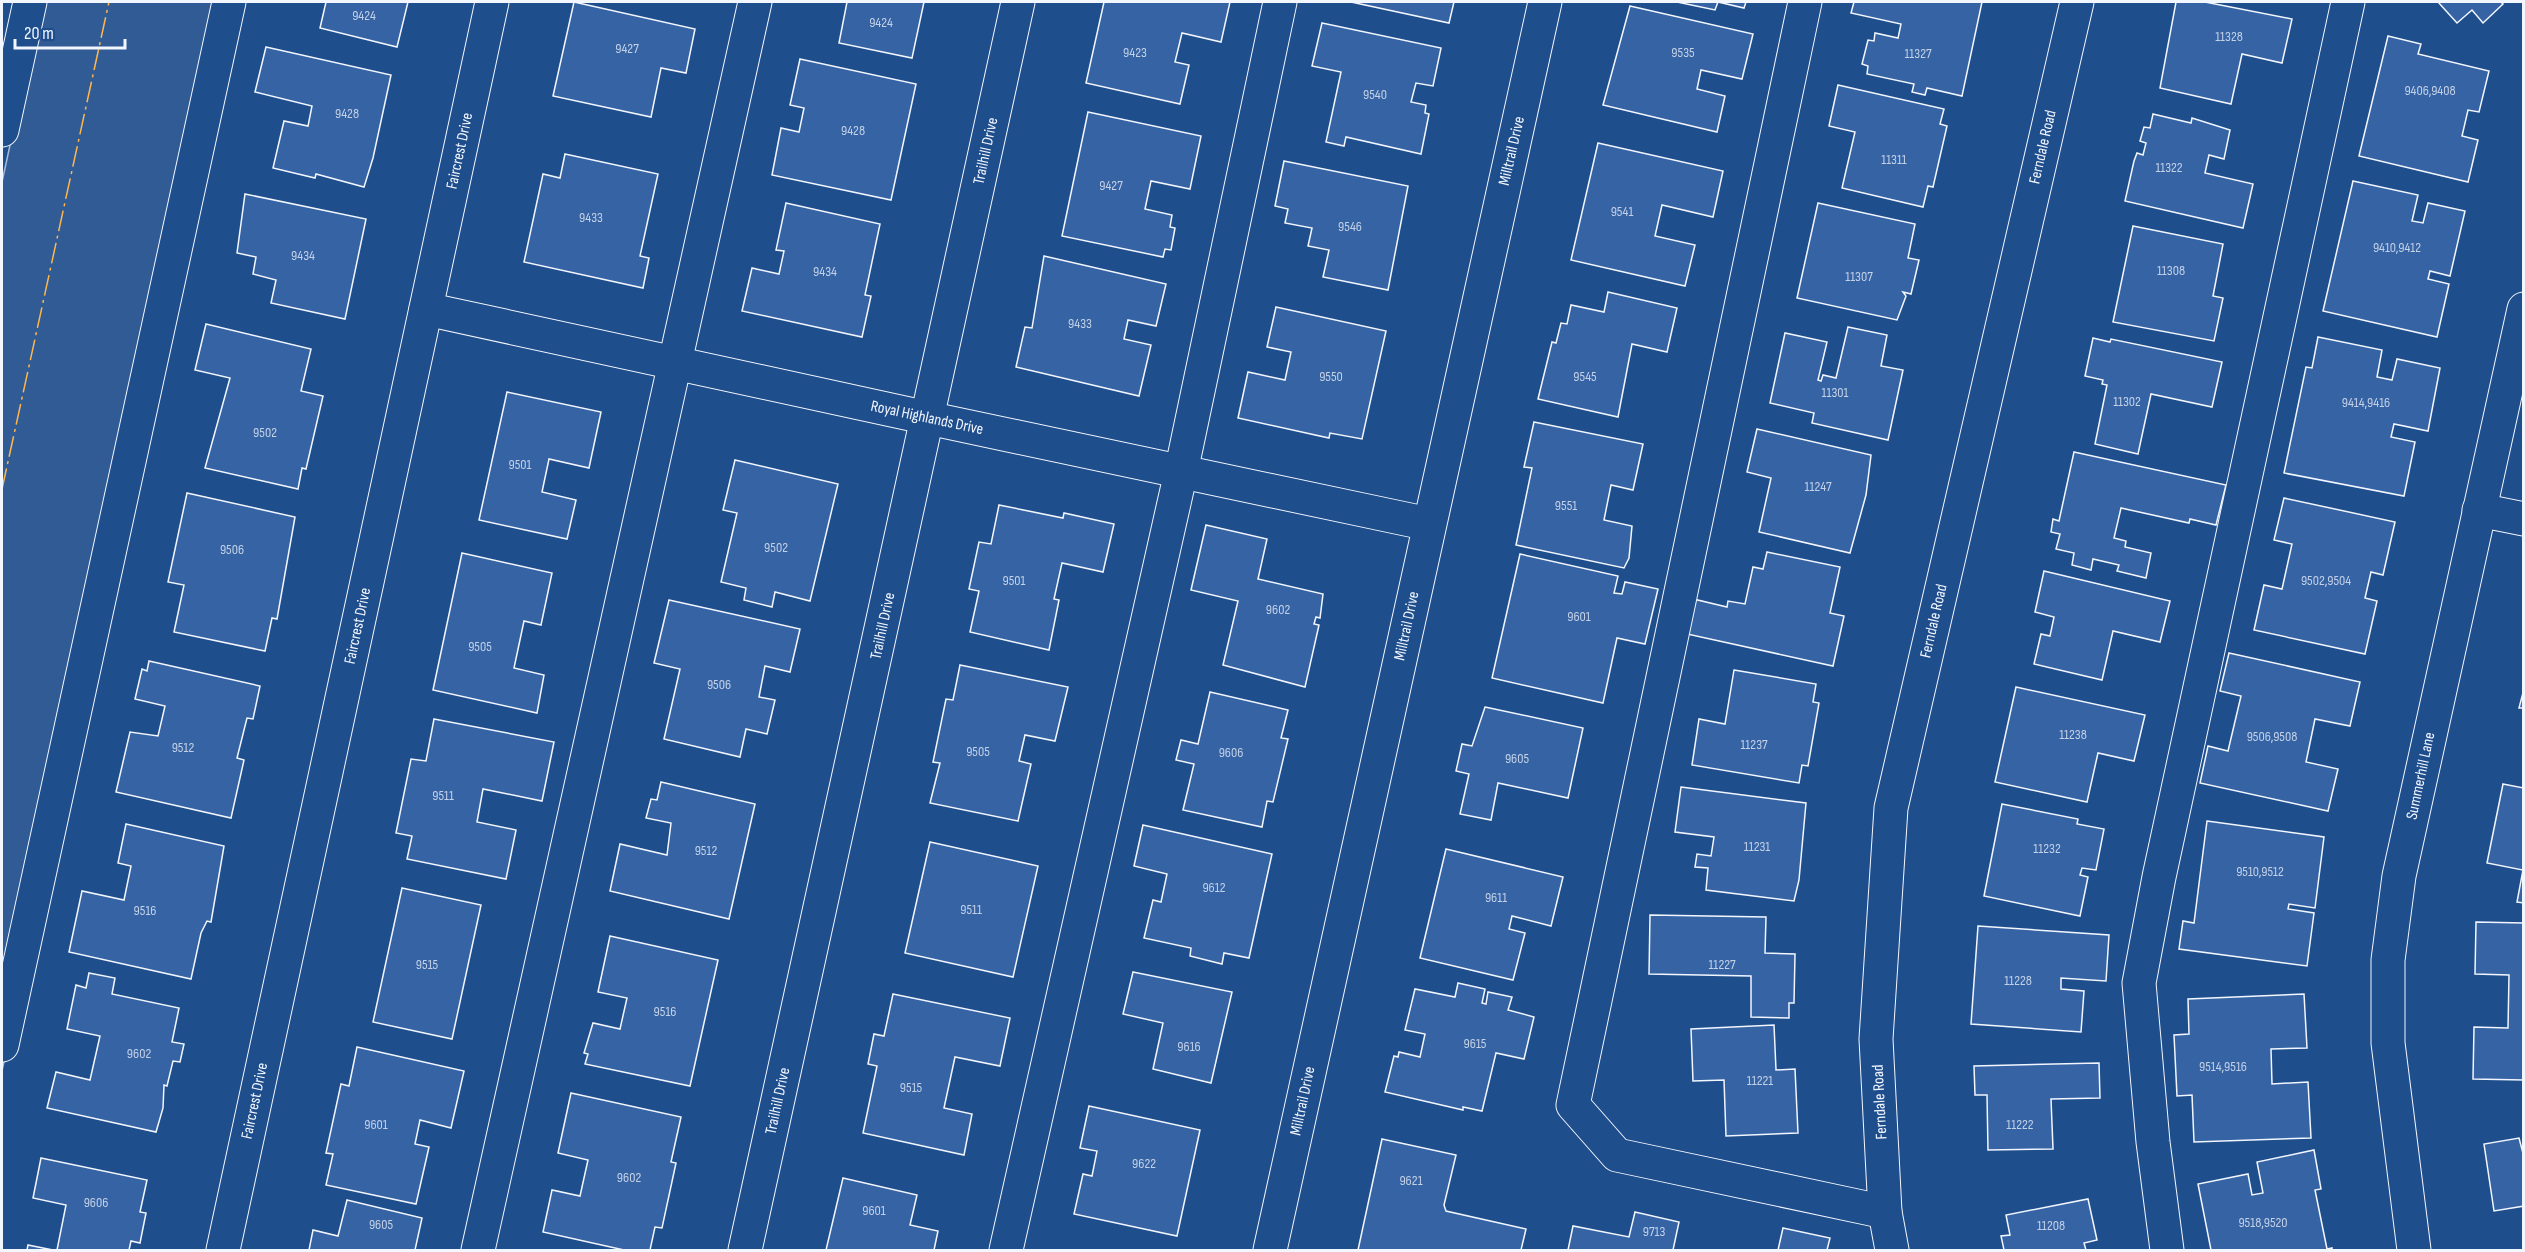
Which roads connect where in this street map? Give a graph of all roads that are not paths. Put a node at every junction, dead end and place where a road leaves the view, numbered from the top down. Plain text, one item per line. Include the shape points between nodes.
1 (30, 2) edge
2 (229, 2) edge
3 (492, 2) edge
4 (755, 2) edge
5 (1018, 2) edge
6 (1280, 2) edge
7 (1545, 2) edge
8 (1805, 2) edge
9 (2077, 2) edge
10 (2348, 2) edge
11 (2, 130) edge
12 (426, 309) junction
13 (2523, 309) edge
14 (674, 363) junction
15 (928, 418) junction
16 (1182, 472) junction
17 (2479, 510) junction
18 (2523, 519) edge
19 (1429, 524) junction
20 (2, 1045) edge
21 (1885, 1212) junction
22 (223, 1251) edge
23 (478, 1251) edge
24 (745, 1251) edge
25 (1006, 1251) edge
26 (1270, 1251) edge
27 (1892, 1251) edge
28 (2167, 1251) edge
29 (2414, 1251) edge

1 - 11 street
2 - 20 street
3 - 12 street, Faircrest Drive
4 - 14 street
5 - 15 street, Trailhill Drive
6 - 16 street
7 - 19 street, Milltrail Drive
8 - 21 street via 1573,1106 1617,1155
9 - 21 street, Ferndale Road via 1891,808 1876,1039
10 - 28 street via 2158,877 2139,983
12 - 14 street, Royal Highlands Drive
12 - 22 street, Faircrest Drive
13 - 17 street, Summerhill Lane
14 - 15 street, Royal Highlands Drive
14 - 23 street
15 - 16 street, Royal Highlands Drive
15 - 24 street, Trailhill Drive
16 - 19 street, Royal Highlands Drive
16 - 25 street
17 - 18 street
17 - 29 street, Summerhill Lane via 2398,876 2388,960 2388,1044
19 - 26 street, Milltrail Drive
21 - 27 street, Ferndale Road

